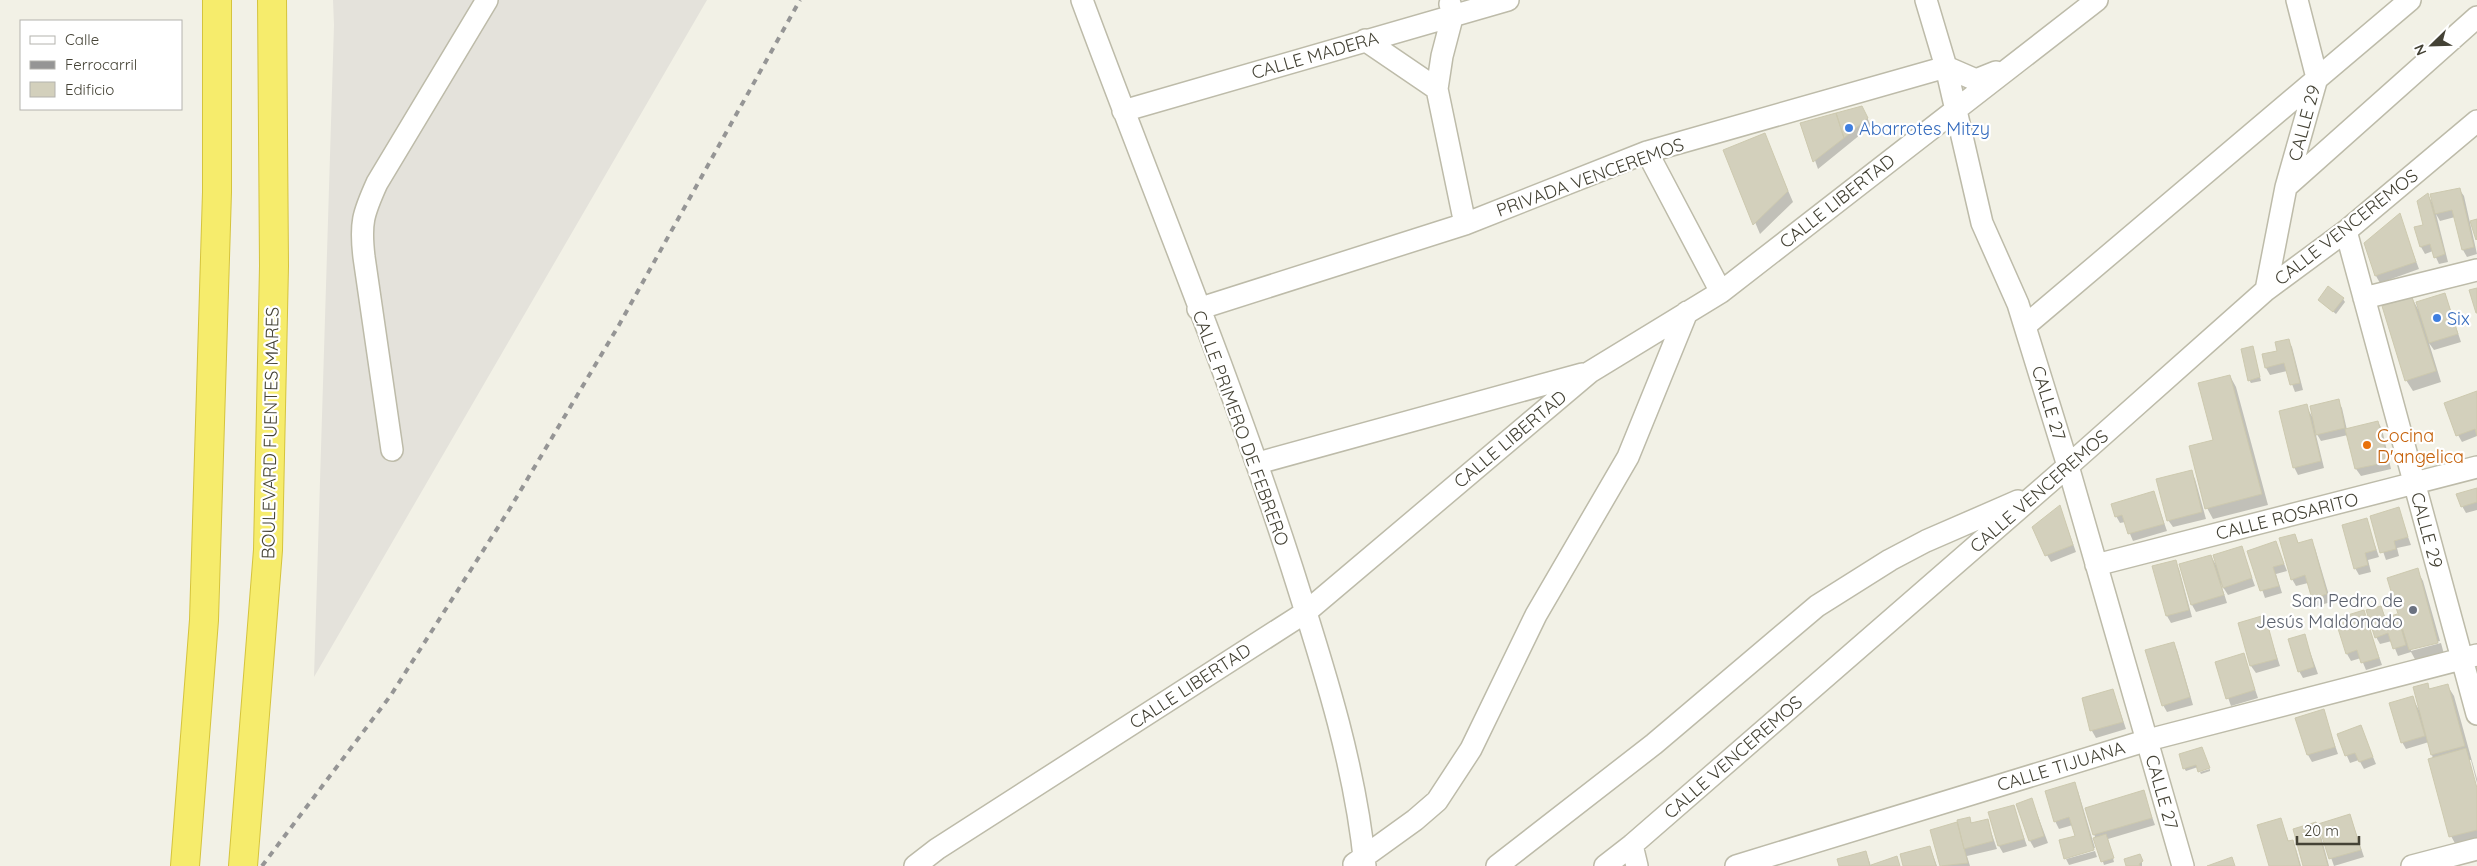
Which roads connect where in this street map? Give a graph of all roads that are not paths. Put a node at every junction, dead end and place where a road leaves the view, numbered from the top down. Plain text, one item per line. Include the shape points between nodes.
1 (217, 0) edge
2 (272, 0) edge
3 (487, 0) edge
4 (1082, 0) edge
5 (1508, 0) edge
6 (1926, 0) edge
7 (2097, 0) edge
8 (2296, 0) edge
9 (2410, 0) edge
10 (1451, 7) edge
11 (2477, 17) edge
12 (1365, 40) junction
13 (2010, 66) junction
14 (1946, 67) junction
15 (2317, 78) junction
16 (1437, 89) junction
17 (1956, 108) junction
18 (1123, 111) junction
19 (2477, 122) edge
20 (1647, 152) junction
21 (2286, 187) junction
22 (1465, 224) junction
23 (2346, 231) junction
24 (2477, 270) edge
25 (2266, 290) junction
26 (1721, 292) junction
27 (2364, 298) junction
28 (1198, 309) junction
29 (1687, 312) junction
30 (2025, 326) junction
31 (1590, 372) junction
32 (392, 450) dead end
33 (1258, 462) junction
34 (2068, 466) junction
35 (2477, 467) edge
36 (2415, 483) junction
37 (2036, 493) junction
38 (2096, 565) junction
39 (1306, 612) junction
40 (2469, 657) edge
41 (2477, 714) edge
42 (2148, 740) junction
43 (1632, 845) junction
44 (2477, 850) edge
45 (243, 863) edge
46 (1360, 863) edge
47 (185, 866) edge
48 (915, 866) edge
49 (1497, 866) edge
50 (1604, 866) edge
51 (1638, 866) edge
52 (1736, 866) edge
53 (2183, 866) edge
54 (2412, 866) edge

1 - 47 highway via 217,192 204,620
2 - 45 highway, BOULEVARD FUENTES MARES via 274,266 268,550
3 - 32 street via 376,184 364,212 361,232
4 - 18 street, CALLE PRIMERO DE FEBRERO
5 - 10 street, CALLE MADERA
6 - 14 street, CALLE 27
7 - 13 street, CALLE LIBERTAD
8 - 15 street, CALLE 29
9 - 15 street
10 - 12 street, CALLE MADERA
10 - 16 street
11 - 21 street
12 - 16 street
12 - 18 street, CALLE MADERA
13 - 14 street via 1976,80
13 - 17 street, CALLE LIBERTAD
14 - 17 street, CALLE 27
14 - 20 street, PRIVADA VENCEREMOS
15 - 21 street, CALLE 29
15 - 30 street
16 - 22 street
17 - 26 street, CALLE LIBERTAD
17 - 30 street, CALLE 27 via 1982,223 2013,288
18 - 28 street, CALLE PRIMERO DE FEBRERO
19 - 23 street, CALLE VENCEREMOS
20 - 22 street, PRIVADA VENCEREMOS
20 - 26 street
21 - 25 street, CALLE 29
22 - 28 street, PRIVADA VENCEREMOS
23 - 25 street, CALLE VENCEREMOS
23 - 27 street, CALLE 29
24 - 27 street
25 - 34 street, CALLE VENCEREMOS
26 - 29 street, CALLE LIBERTAD
27 - 36 street, CALLE 29
28 - 33 street, CALLE PRIMERO DE FEBRERO
29 - 31 street, CALLE LIBERTAD
29 - 46 street via 1628,457 1536,616 1471,750 1437,801
30 - 34 street, CALLE 27
31 - 33 street
31 - 39 street, CALLE LIBERTAD
33 - 39 street, CALLE PRIMERO DE FEBRERO
34 - 37 street, CALLE VENCEREMOS
34 - 38 street, CALLE 27
35 - 36 street, CALLE ROSARITO
36 - 38 street, CALLE ROSARITO
36 - 40 street, CALLE 29
37 - 43 street, CALLE VENCEREMOS
37 - 49 street via 1926,540 1817,606 1654,744
38 - 42 street, CALLE 27
39 - 46 street, CALLE PRIMERO DE FEBRERO via 1349,764 1359,812
39 - 48 street, CALLE LIBERTAD
40 - 41 street, CALLE 29
40 - 42 street, CALLE TIJUANA
42 - 52 street, CALLE TIJUANA
42 - 53 street, CALLE 27
43 - 50 street, CALLE VENCEREMOS
43 - 51 street
44 - 54 street

